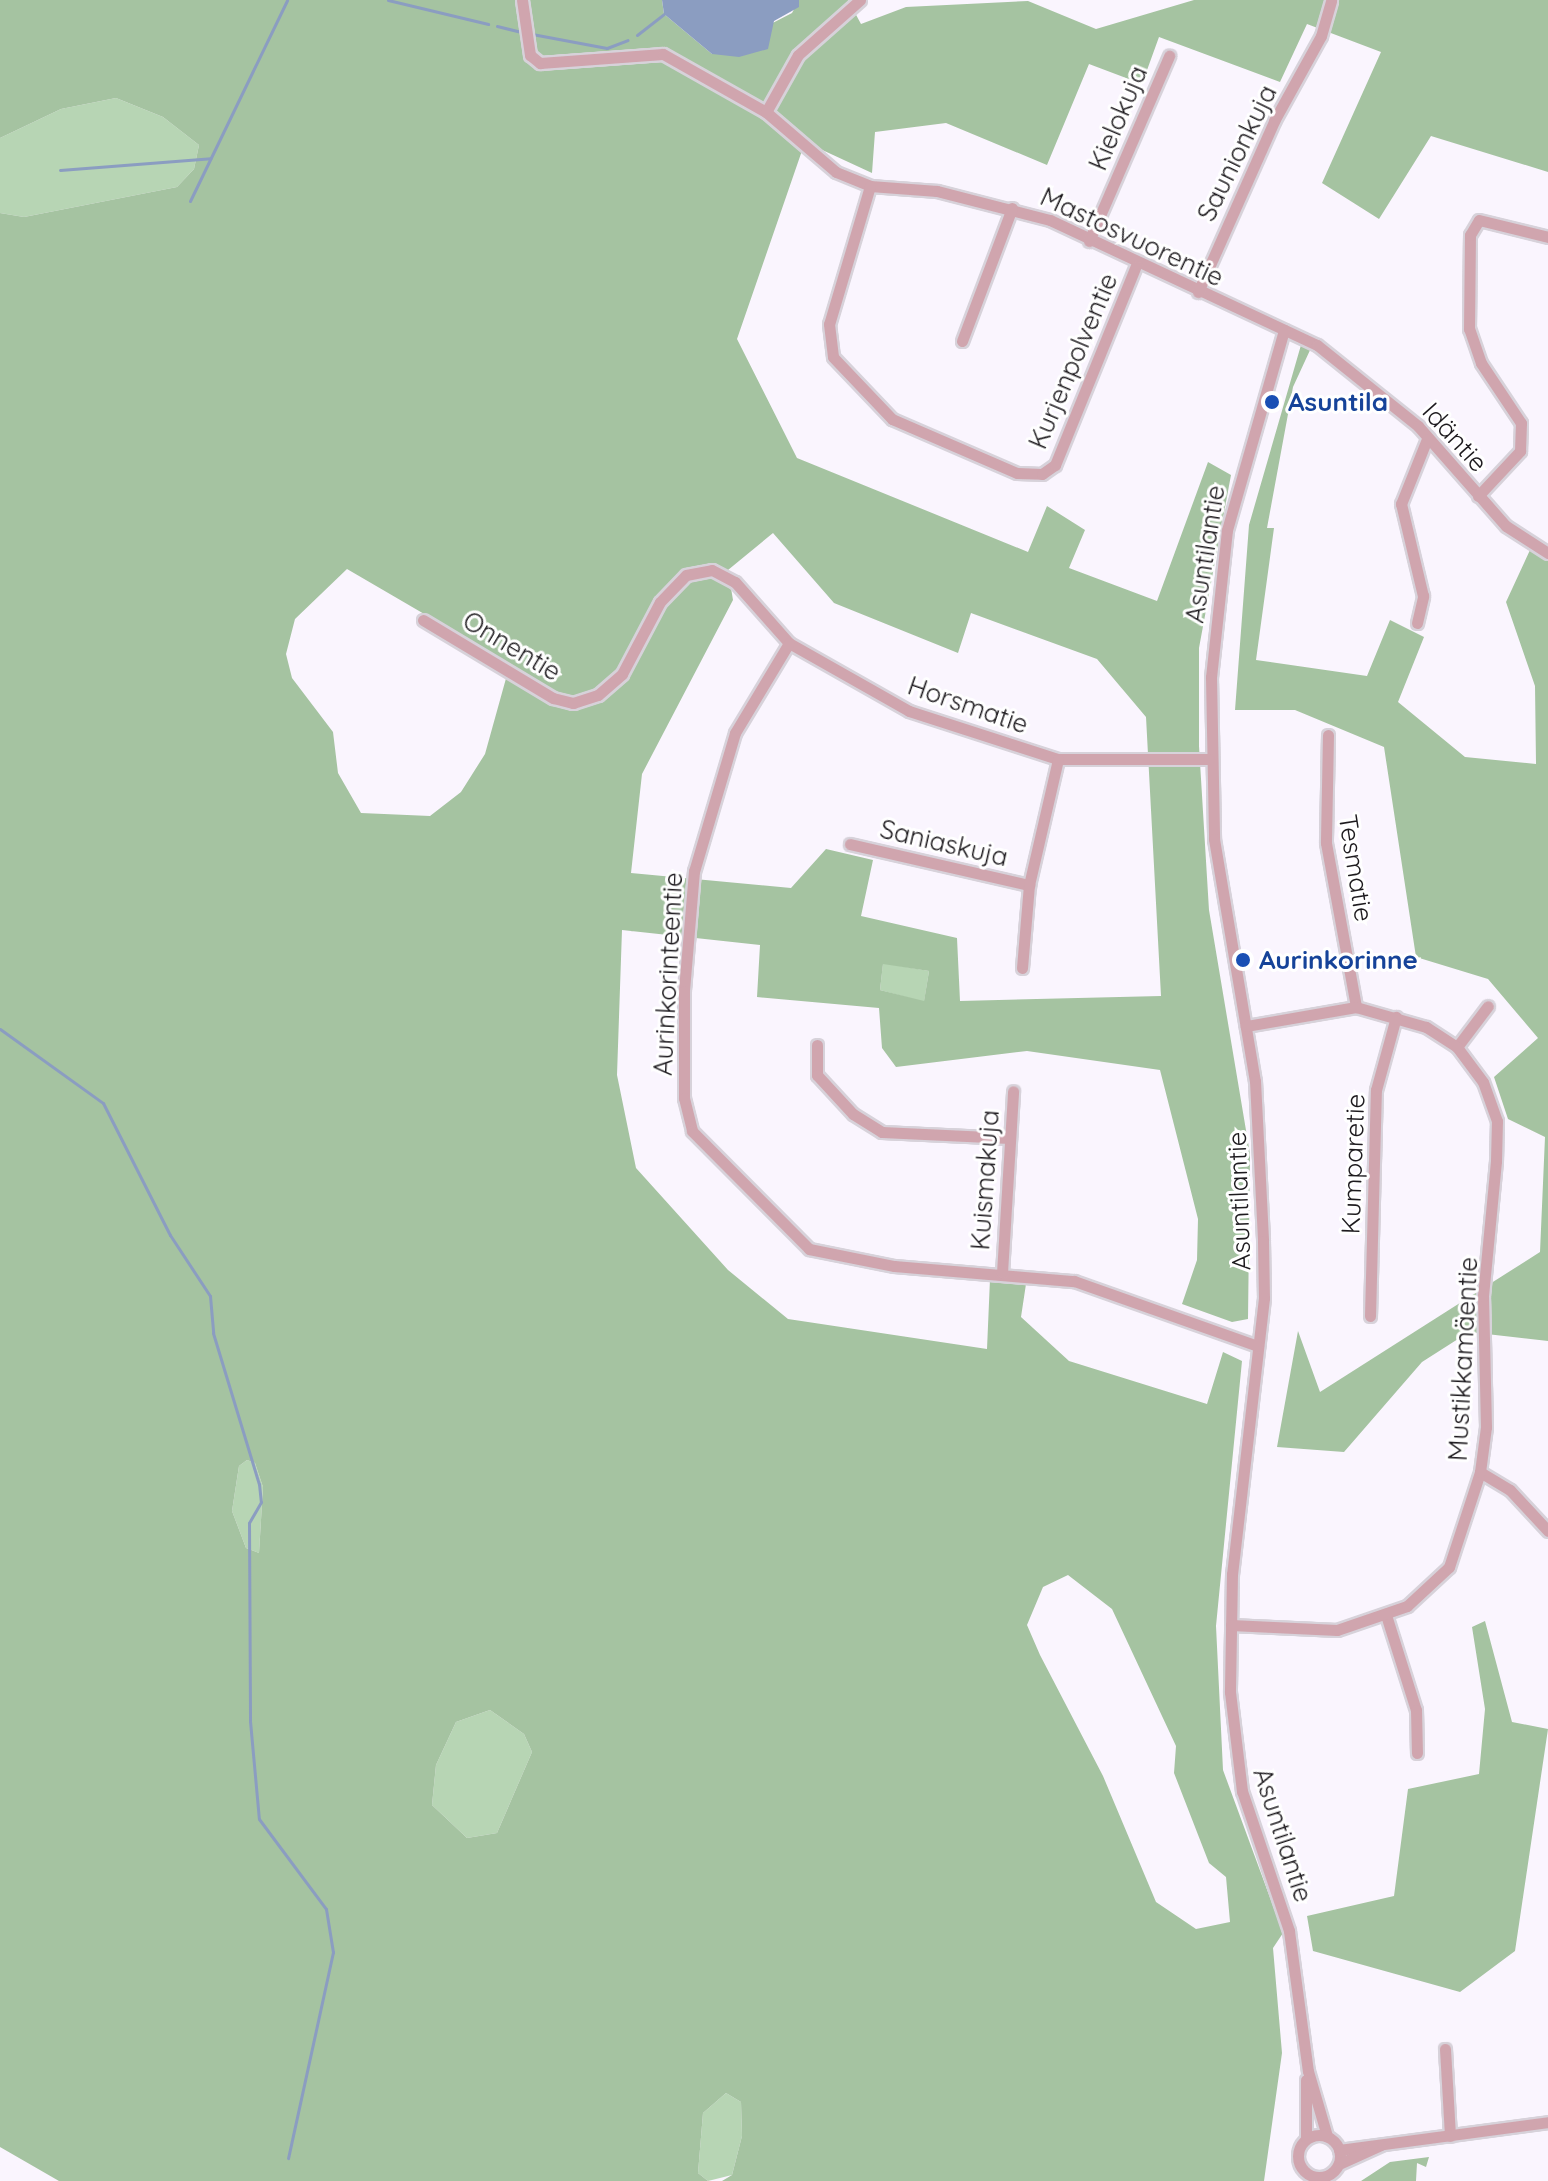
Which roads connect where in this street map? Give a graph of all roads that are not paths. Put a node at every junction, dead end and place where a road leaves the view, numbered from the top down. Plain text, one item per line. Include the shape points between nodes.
1 (522, 0) edge
2 (860, 0) edge
3 (1331, 0) edge
4 (1169, 56) dead end
5 (766, 112) junction
6 (870, 186) junction
7 (1012, 208) junction
8 (1548, 237) edge
9 (1089, 241) junction
10 (1136, 266) junction
11 (1198, 292) junction
12 (1284, 330) junction
13 (962, 341) dead end
14 (1427, 439) junction
15 (1478, 496) junction
16 (1548, 553) edge
17 (749, 595) joint
18 (423, 620) dead end
19 (1417, 623) dead end
20 (789, 643) junction
21 (1328, 735) dead end
22 (1058, 759) junction
23 (1209, 759) junction
24 (850, 844) dead end
25 (1029, 885) junction
26 (1022, 968) dead end
27 (1488, 1006) dead end
28 (1356, 1007) junction
29 (1396, 1017) junction
30 (1246, 1026) junction
31 (817, 1045) dead end
32 (1457, 1047) junction
33 (1013, 1091) dead end
34 (1009, 1138) junction
35 (1002, 1273) junction
36 (1370, 1316) dead end
37 (1258, 1346) junction
38 (1480, 1472) junction
39 (1548, 1531) edge
40 (1386, 1615) junction
41 (1231, 1625) junction
42 (1417, 1753) dead end
43 (1445, 2049) dead end
44 (1308, 2071) junction
45 (1548, 2122) edge
46 (1327, 2136) junction
47 (1450, 2136) junction
48 (1306, 2138) junction
49 (1381, 2144) junction
50 (1339, 2150) junction
51 (1339, 2164) junction
52 (1308, 2177) edge
53 (1325, 2179) edge

1 - 5 street, Mastosvuorentie via 530,55 540,63 663,54
2 - 5 street via 798,55
3 - 11 street, Saunionkuja via 1321,36 1274,121
4 - 9 street, Kielokuja
5 - 6 street, Mastosvuorentie via 809,156
6 - 7 street, Mastosvuorentie
6 - 10 street, Kurjenpolventie via 829,324 833,357 892,419 1017,473 1042,474 1055,465
7 - 9 street, Mastosvuorentie
7 - 13 street
8 - 15 street via 1479,220 1470,235 1469,329 1481,363 1521,423 1520,451
9 - 10 street, Mastosvuorentie
10 - 11 street, Mastosvuorentie
11 - 12 street, Mastosvuorentie
12 - 14 street, Idäntie via 1334,354
12 - 23 street, Asuntilantie via 1227,530
14 - 15 street, Idäntie
14 - 19 street via 1401,504 1423,596
15 - 16 street, Idäntie via 1506,526
17 - 18 street, Onnentie via 712,570 686,575 660,602 622,674 598,695 573,703 553,698
17 - 20 street, Horsmatie
20 - 22 street, Horsmatie via 909,711
20 - 35 street, Aurinkorinteentie via 735,733 694,871 684,991 684,1098 692,1131 809,1249 894,1266
21 - 28 street, Tesmatie via 1326,843
22 - 23 street, Horsmatie
22 - 25 street
23 - 30 street, Asuntilantie via 1218,876
24 - 25 street, Saniaskuja
25 - 26 street
27 - 32 street
28 - 29 street, Mustikkamäentie
28 - 30 street, Mustikkamäentie
29 - 32 street, Mustikkamäentie
29 - 36 street, Kumparetie via 1376,1090
30 - 37 street, Asuntilantie via 1260,1138
31 - 34 street via 817,1075 853,1114 882,1132
32 - 38 street, Mustikkamäentie via 1483,1082 1497,1121
33 - 34 street, Kuismakuja
34 - 35 street, Kuismakuja
35 - 37 street, Aurinkorinteentie via 1074,1281
37 - 41 street, Asuntilantie
38 - 39 street via 1526,1504
38 - 40 street, Mustikkamäentie via 1449,1567 1425,1595
40 - 41 street, Mustikkamäentie via 1337,1630
40 - 42 street via 1416,1710
41 - 44 street, Asuntilantie via 1234,1750 1289,1931
43 - 47 street
44 - 46 street, Asuntilantie
44 - 48 street, Asuntilantie
45 - 47 street
46 - 48 street
46 - 50 street
47 - 49 street
48 - 52 street via 1297,2159
49 - 50 street
49 - 51 street
50 - 51 street
51 - 53 street
52 - 53 street

